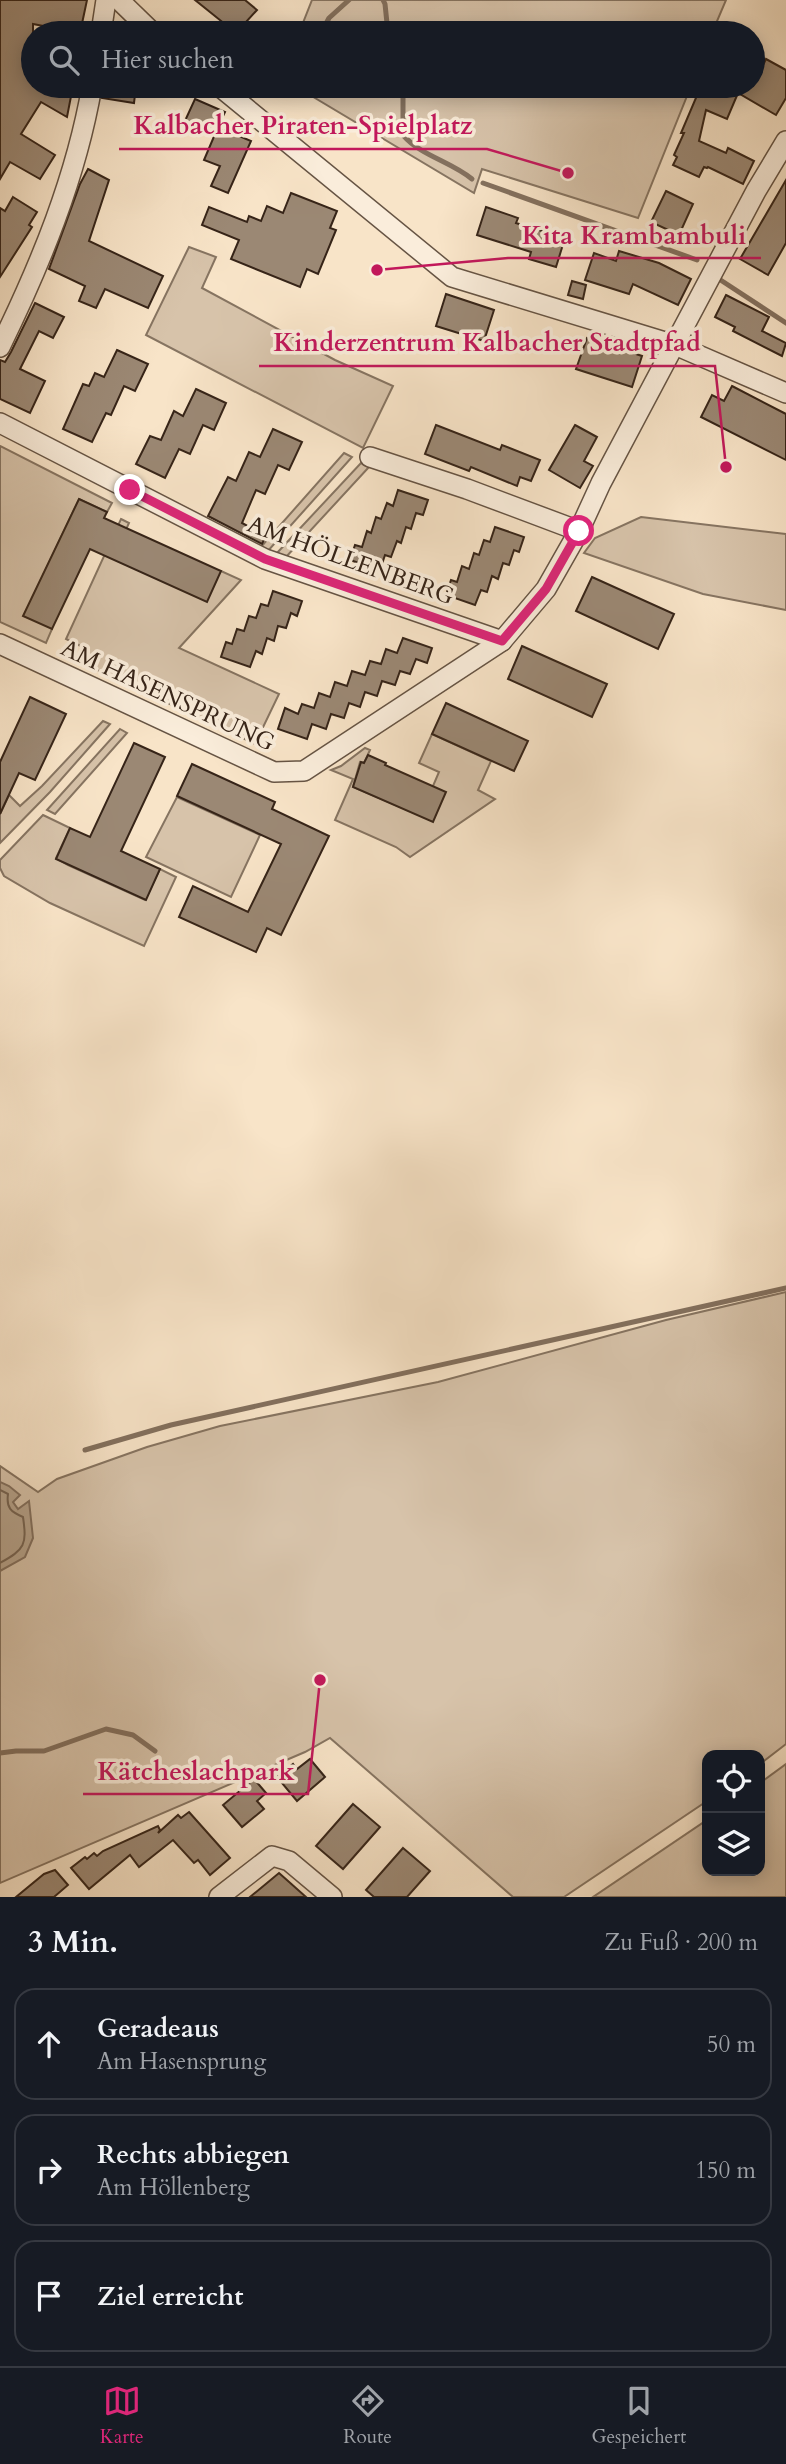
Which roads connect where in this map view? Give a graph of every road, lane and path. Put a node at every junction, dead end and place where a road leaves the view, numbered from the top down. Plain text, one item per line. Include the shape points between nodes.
1 (106, 0) edge
2 (119, 0) edge
3 (103, 21) edge
4 (141, 21) edge
5 (89, 98) edge
6 (234, 98) edge
7 (786, 141) edge
8 (675, 345) junction
9 (0, 347) edge
10 (786, 393) edge
11 (0, 423) edge
12 (370, 457) dead end
13 (579, 531) junction
14 (502, 641) junction
15 (0, 645) edge
16 (219, 1897) edge
17 (332, 1897) edge

1 - 3 street
2 - 4 street
5 - 9 street via 77,157 56,219
6 - 8 street via 452,277
7 - 8 street, AM HASENSPRUNG
8 - 10 street
8 - 13 street, AM HASENSPRUNG
11 - 14 street, AM HÖLLENBERG via 265,559
12 - 13 street
13 - 14 street, AM HASENSPRUNG via 546,589
14 - 15 street, AM HASENSPRUNG via 304,771 289,773 274,772
16 - 17 street via 272,1856 289,1861

